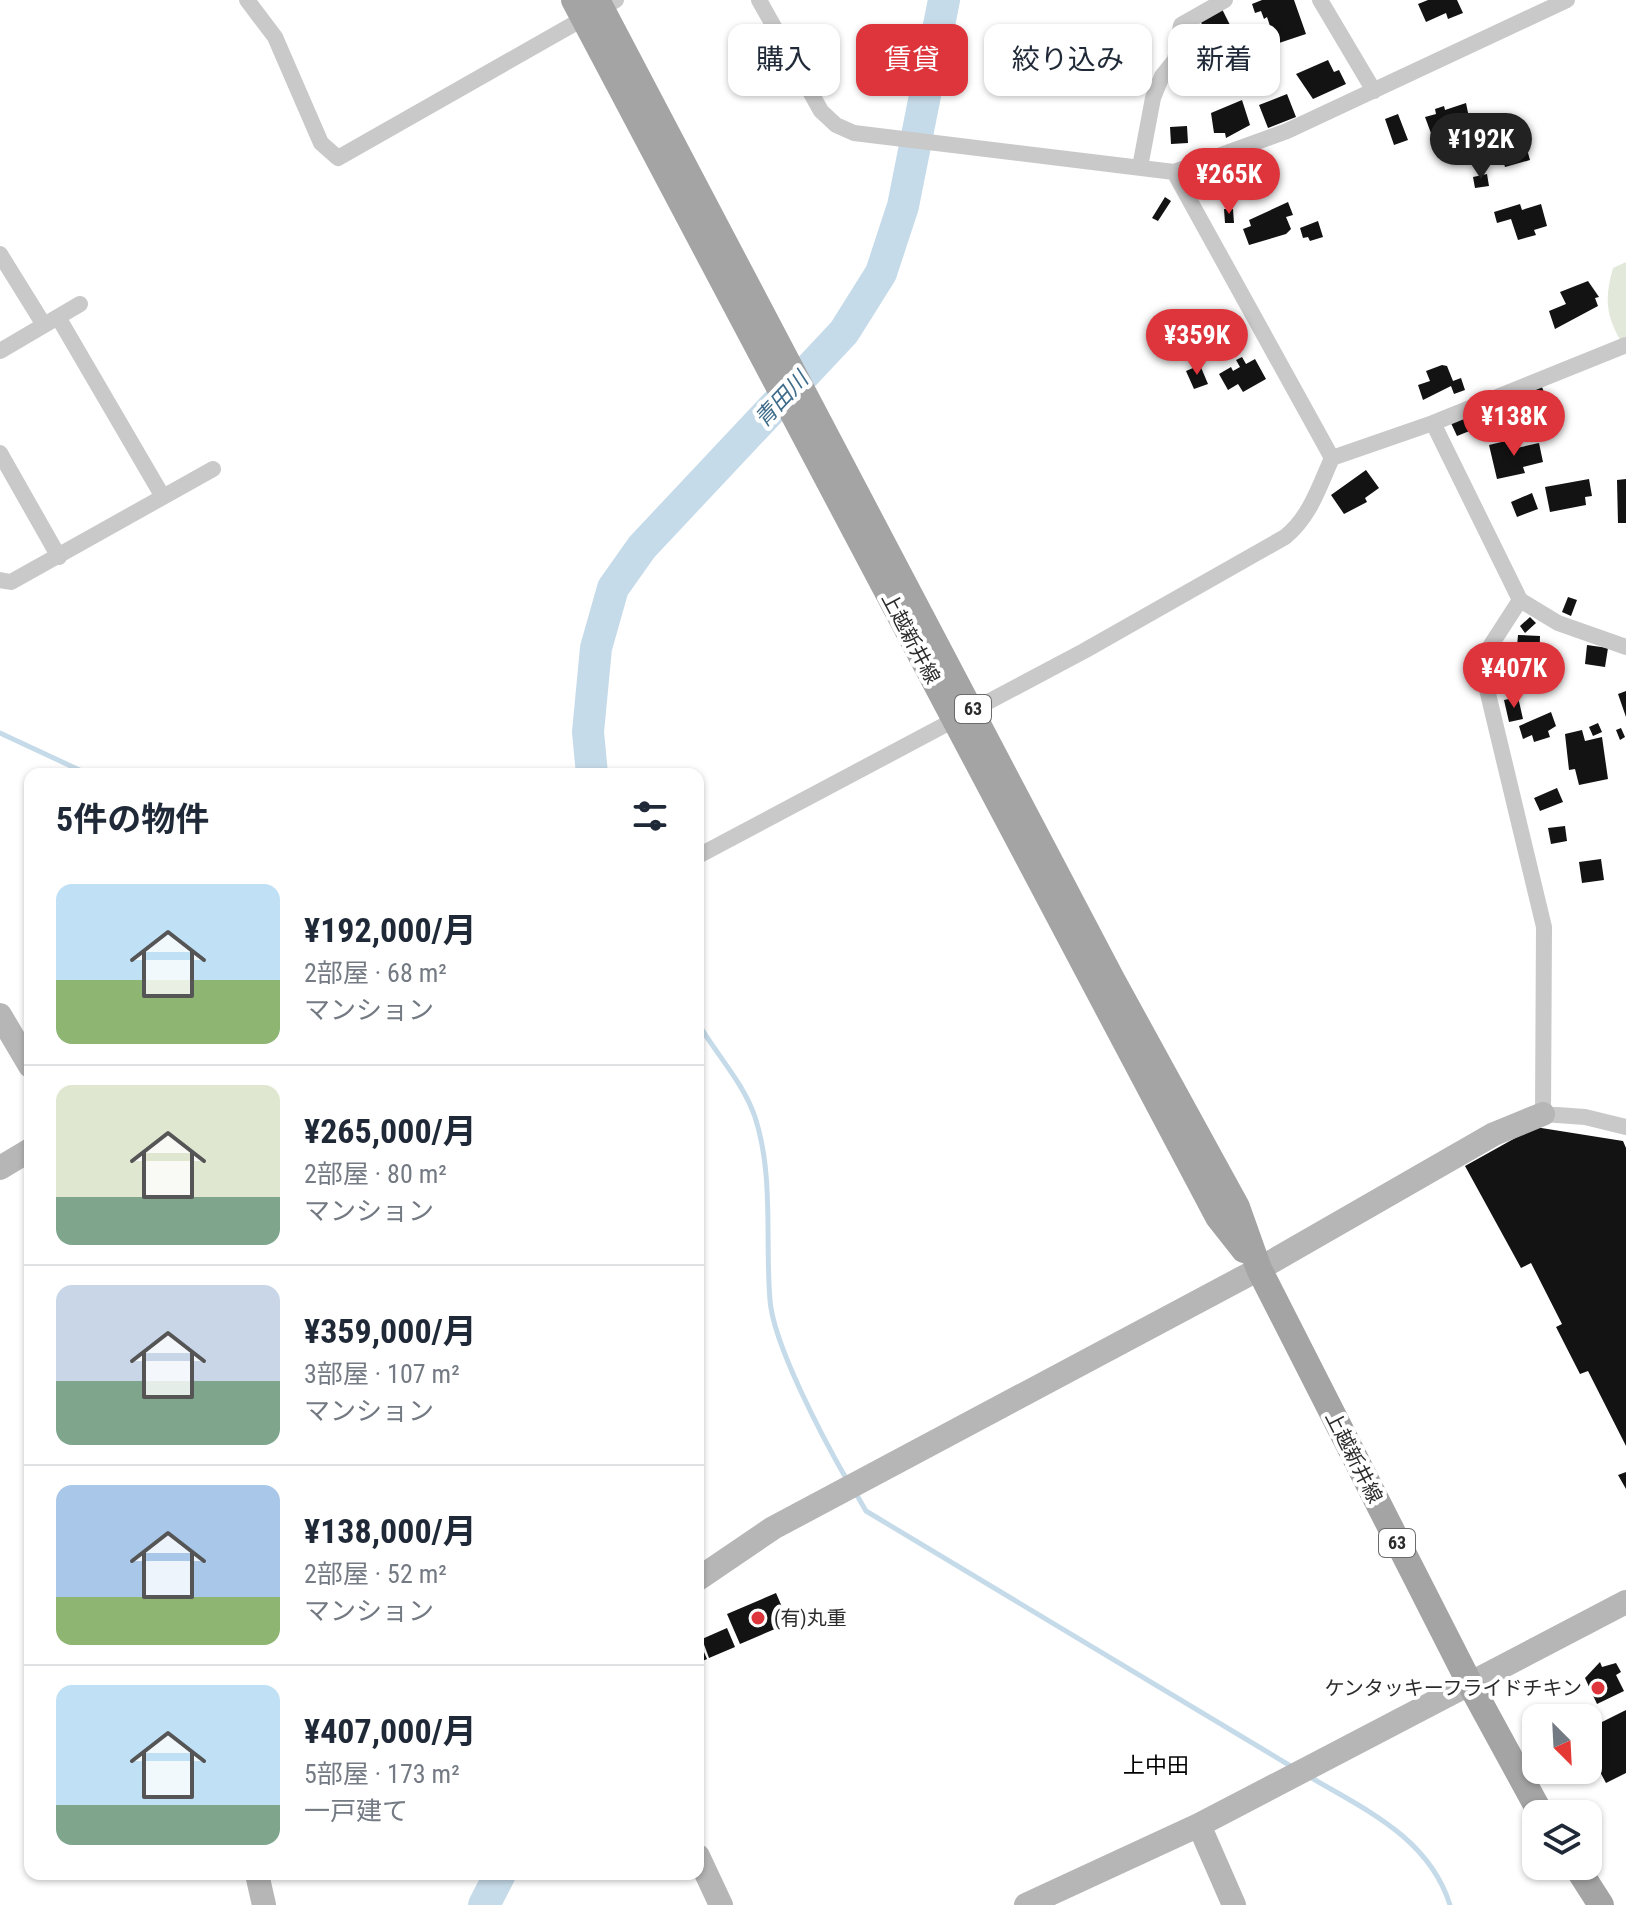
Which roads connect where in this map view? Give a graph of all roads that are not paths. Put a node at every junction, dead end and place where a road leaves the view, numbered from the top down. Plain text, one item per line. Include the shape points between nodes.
1 (247, 0) edge
2 (759, 0) edge
3 (1225, 0) edge
4 (1320, 0) edge
5 (1567, 0) edge
6 (594, 5) edge
7 (1374, 91) junction
8 (1140, 167) junction
9 (1174, 172) junction
10 (0, 254) edge
11 (80, 304) dead end
12 (51, 321) junction
13 (1626, 345) edge
14 (0, 351) edge
15 (1433, 423) junction
16 (0, 453) edge
17 (1332, 458) junction
18 (213, 469) dead end
19 (163, 497) junction
20 (59, 557) junction
21 (0, 580) edge
22 (1520, 600) junction
23 (1626, 647) edge
24 (963, 714) junction
25 (704, 853) edge
26 (0, 1015) edge
27 (24, 1056) edge
28 (1543, 1114) junction
29 (1626, 1127) edge
30 (24, 1154) edge
31 (0, 1168) edge
32 (1259, 1269) junction
33 (704, 1575) edge
34 (1626, 1602) edge
35 (1470, 1684) junction
36 (1533, 1800) edge
37 (1199, 1825) junction
38 (704, 1869) edge
39 (258, 1880) edge
40 (1585, 1880) edge
41 (264, 1905) edge
42 (721, 1905) edge
43 (1026, 1905) edge
44 (1234, 1905) edge
45 (1601, 1905) edge

1 - 6 street via 275,37 321,143 338,158
2 - 8 street via 821,111 854,133
3 - 8 street via 1181,25 1175,60 1153,98
4 - 7 street
5 - 7 street
6 - 24 main road, 上越新井線 / 63
7 - 9 street via 1287,131
8 - 9 street
9 - 17 street
10 - 12 street
11 - 12 street
12 - 14 street
12 - 19 street
13 - 15 street
15 - 17 street
15 - 22 street
16 - 20 street
17 - 24 street via 1309,511 1285,537
18 - 19 street
19 - 20 street
20 - 21 street via 11,582
22 - 23 street via 1558,623
22 - 28 street via 1489,648 1484,677 1544,927
24 - 25 street
24 - 32 main road, 上越新井線 / 63 via 1218,1217
26 - 27 street
28 - 29 street
28 - 32 street via 1494,1134
30 - 31 street
32 - 33 street via 773,1528
32 - 35 main road, 上越新井線 / 63
34 - 35 street
35 - 36 main road, 上越新井線 / 63
35 - 37 street
37 - 43 street
37 - 44 street
38 - 42 street
39 - 41 street
40 - 45 main road

